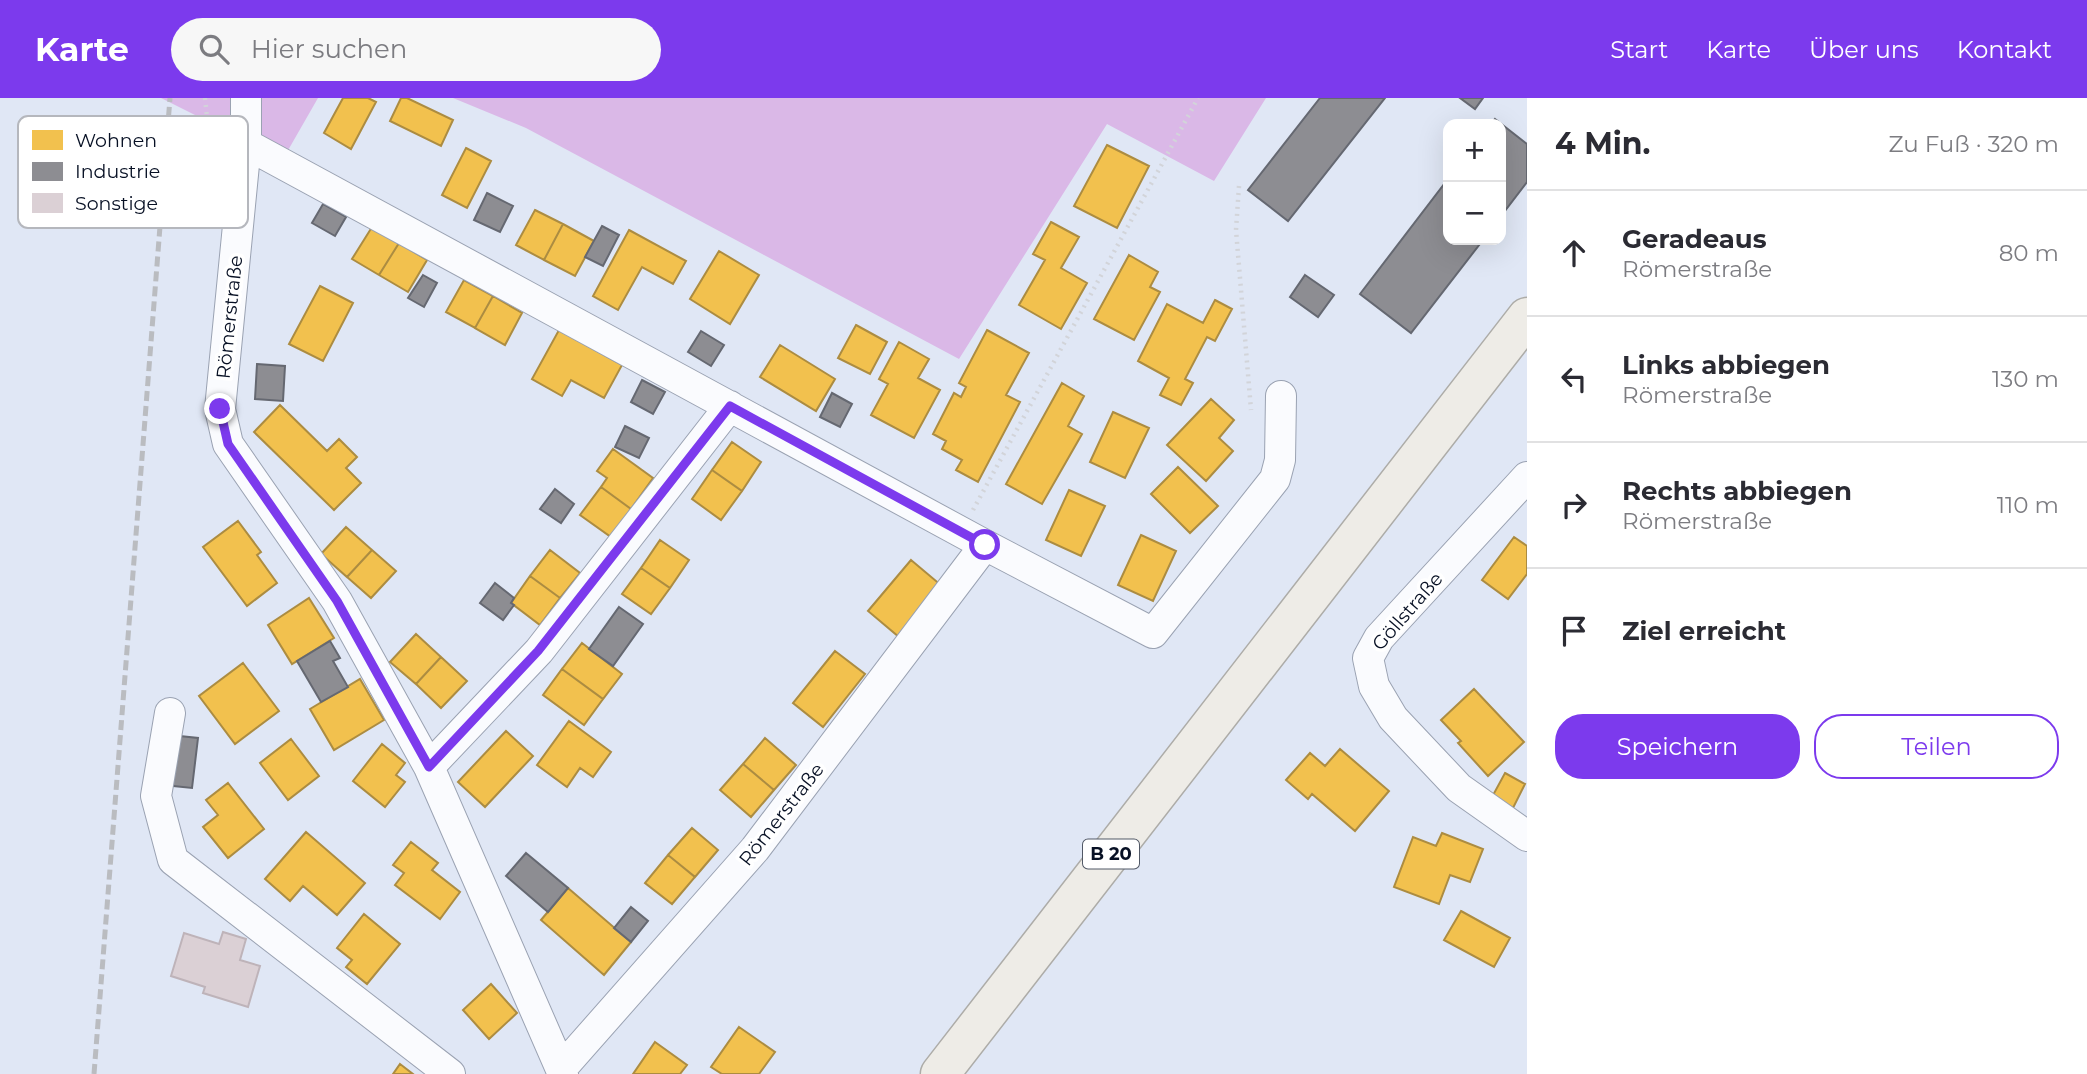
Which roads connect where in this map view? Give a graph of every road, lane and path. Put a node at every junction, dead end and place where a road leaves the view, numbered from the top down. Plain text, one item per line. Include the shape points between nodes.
1 (246, 98) edge
2 (1198, 98) edge
3 (246, 116) edge
4 (248, 145) edge
5 (1239, 186) dead end
6 (238, 228) edge
7 (1523, 322) edge
8 (1281, 396) dead end
9 (730, 406) junction
10 (1252, 418) dead end
11 (1527, 477) edge
12 (973, 539) junction
13 (170, 713) dead end
14 (429, 767) junction
15 (1527, 836) edge
16 (562, 1072) edge
17 (450, 1074) edge
18 (940, 1074) edge

1 - 3 street, Römerstraße
2 - 12 path
4 - 9 street
5 - 10 path via 1236,230
6 - 14 street, Römerstraße via 220,409 228,444 337,601
7 - 18 main road, B 20
8 - 12 street via 1280,460 1275,479 1153,633
9 - 12 street
9 - 14 street via 538,651
11 - 15 street, Göllstraße via 1379,638 1368,658 1374,686 1393,718 1459,788
12 - 16 street, Römerstraße via 755,849
13 - 17 street via 156,796 173,860
14 - 16 street, Römerstraße

